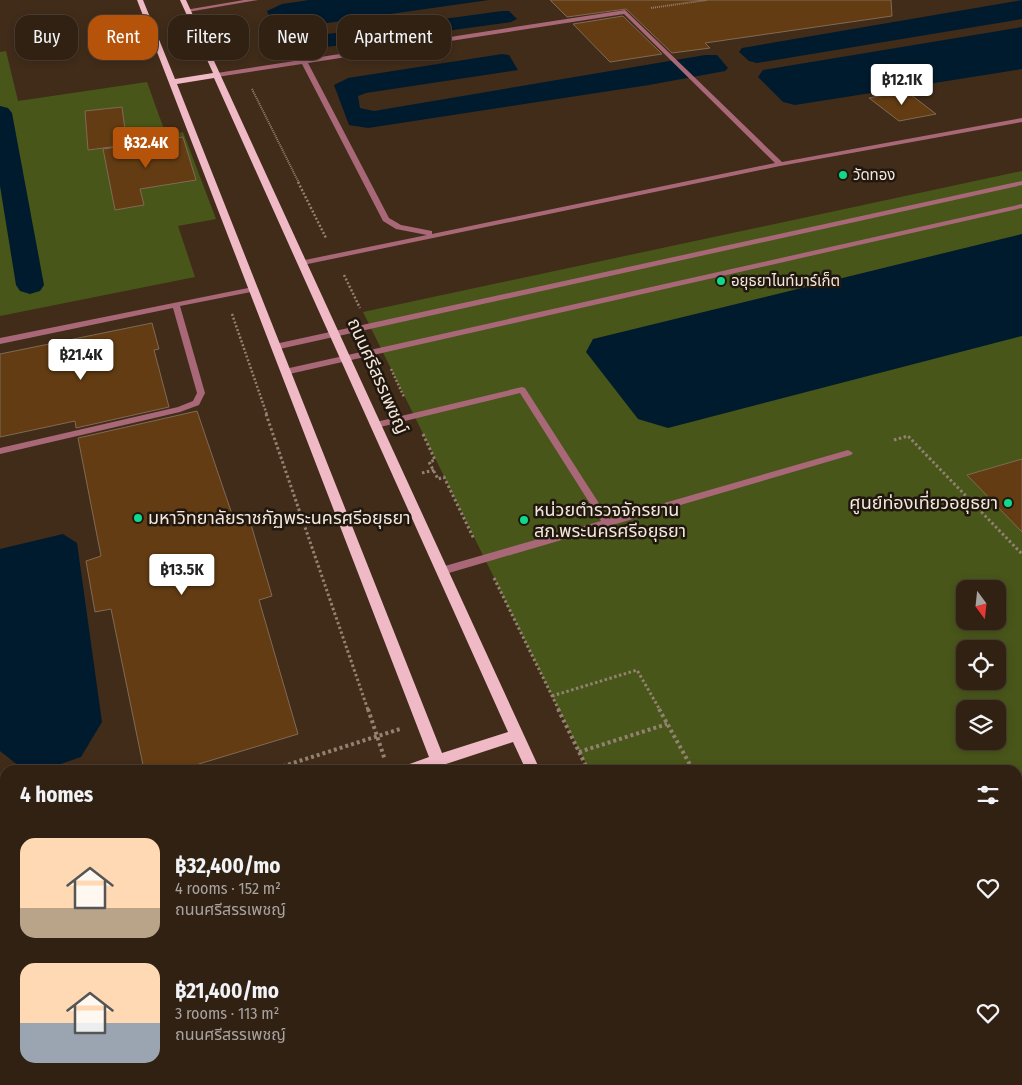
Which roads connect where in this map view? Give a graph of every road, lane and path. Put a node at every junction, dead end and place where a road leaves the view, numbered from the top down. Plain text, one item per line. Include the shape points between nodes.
1 (140, 0) edge
2 (183, 0) edge
3 (255, 0) edge
4 (707, 0) edge
5 (188, 10) junction
6 (625, 12) junction
7 (304, 61) junction
8 (217, 75) junction
9 (172, 82) junction
10 (1022, 120) edge
11 (780, 164) junction
12 (1022, 183) edge
13 (1022, 206) edge
14 (443, 234) junction
15 (303, 263) junction
16 (253, 289) junction
17 (225, 295) junction
18 (176, 305) junction
19 (335, 334) junction
20 (0, 341) edge
21 (276, 347) junction
22 (346, 358) junction
23 (285, 372) junction
24 (376, 425) junction
25 (894, 440) dead end
26 (0, 451) edge
27 (848, 453) dead end
28 (606, 524) junction
29 (1022, 554) edge
30 (442, 571) junction
31 (552, 696) dead end
32 (422, 722) junction
33 (667, 724) junction
34 (517, 735) junction
35 (377, 736) junction
36 (580, 752) dead end
37 (387, 763) dead end
38 (287, 765) edge
39 (439, 765) edge
40 (531, 765) edge
41 (689, 765) edge

1 - 9 main road
2 - 5 main road, ถนนศรีสรรเพชญ์
3 - 5 street
4 - 6 path
5 - 8 main road, ถนนศรีสรรเพชญ์
6 - 7 street
6 - 11 street
7 - 8 street
7 - 14 street via 386,219 413,231
8 - 9 main road
8 - 15 main road, ถนนศรีสรรเพชญ์
9 - 16 main road
10 - 11 street
11 - 14 street
12 - 19 street
13 - 22 street
14 - 15 street
15 - 19 main road, ถนนศรีสรรเพชญ์
16 - 17 street
16 - 21 main road
17 - 18 street
17 - 35 path
18 - 20 street
18 - 26 street via 201,392 196,403 180,410
19 - 21 street
19 - 22 main road, ถนนศรีสรรเพชญ์
21 - 23 main road
22 - 23 street
22 - 24 main road, ถนนศรีสรรเพชญ์
23 - 32 main road
24 - 28 street via 522,390
24 - 30 main road, ถนนศรีสรรเพชญ์
25 - 29 path via 908,436
27 - 28 street
28 - 30 street
30 - 34 main road, ถนนศรีสรรเพชญ์
31 - 33 path via 637,670
32 - 35 path
32 - 39 main road
33 - 36 path
33 - 41 path
34 - 39 main road
34 - 40 main road, ถนนศรีสรรเพชญ์
35 - 37 path
35 - 38 path

